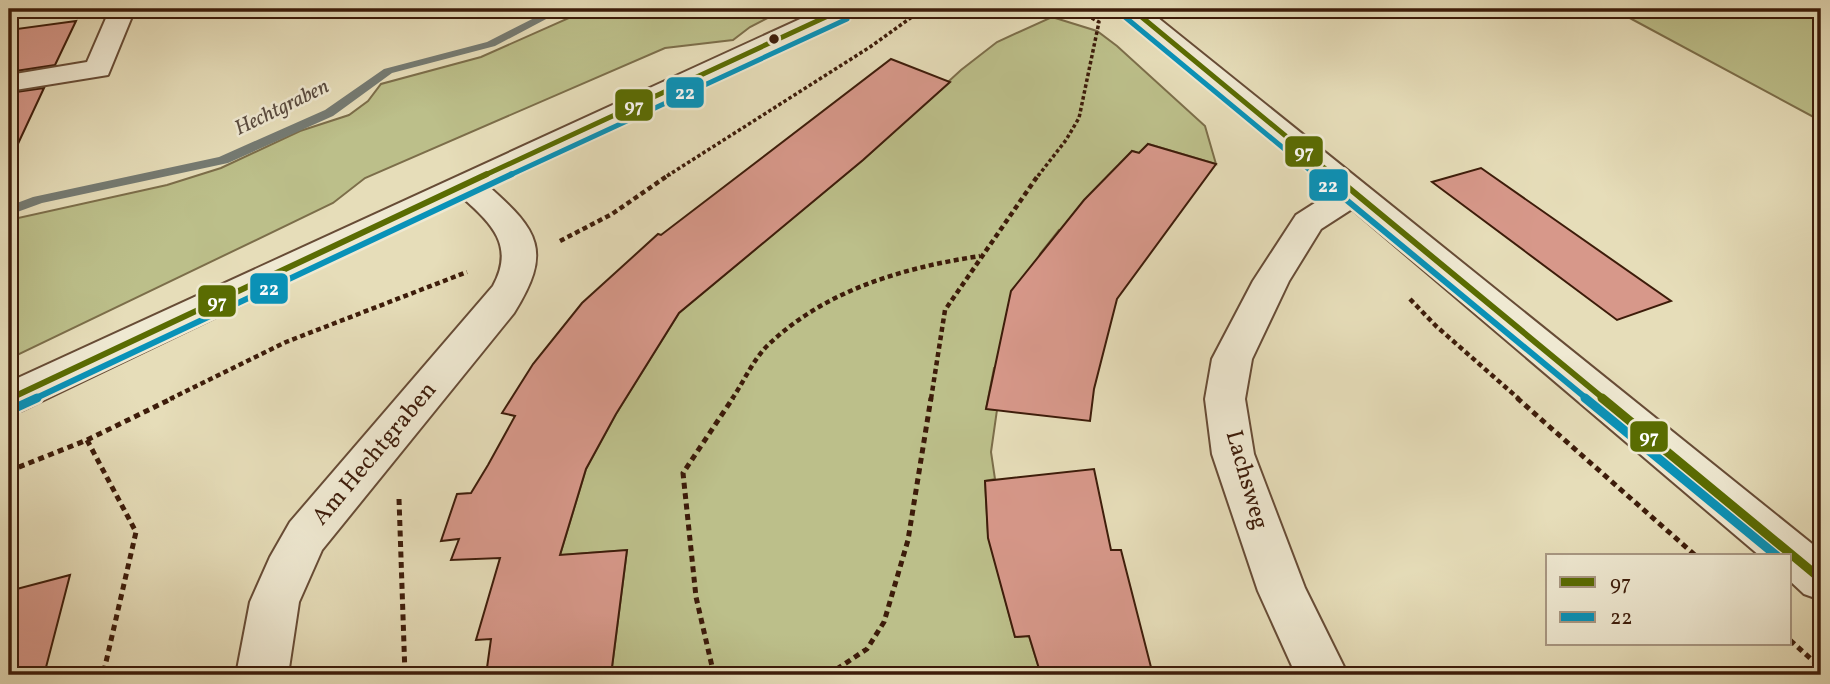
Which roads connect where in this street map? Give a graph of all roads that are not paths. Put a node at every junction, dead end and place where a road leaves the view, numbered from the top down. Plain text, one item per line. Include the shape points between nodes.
1 (122, 9) edge
2 (843, 9) edge
3 (1132, 9) edge
4 (9, 83) edge
5 (467, 185) junction
6 (1354, 193) junction
7 (9, 399) edge
8 (1791, 554) edge
9 (1792, 555) edge
10 (1821, 579) edge
11 (262, 675) edge
12 (1322, 675) edge

1 - 4 street via 98,69
2 - 5 street
3 - 6 street
5 - 7 street
5 - 11 street, Am Hechtgraben via 515,233 517,274 501,304 306,536 271,605
6 - 8 street
6 - 12 street, Lachsweg via 1308,222 1271,281 1232,359 1225,399 1233,454 1282,591
9 - 10 street

